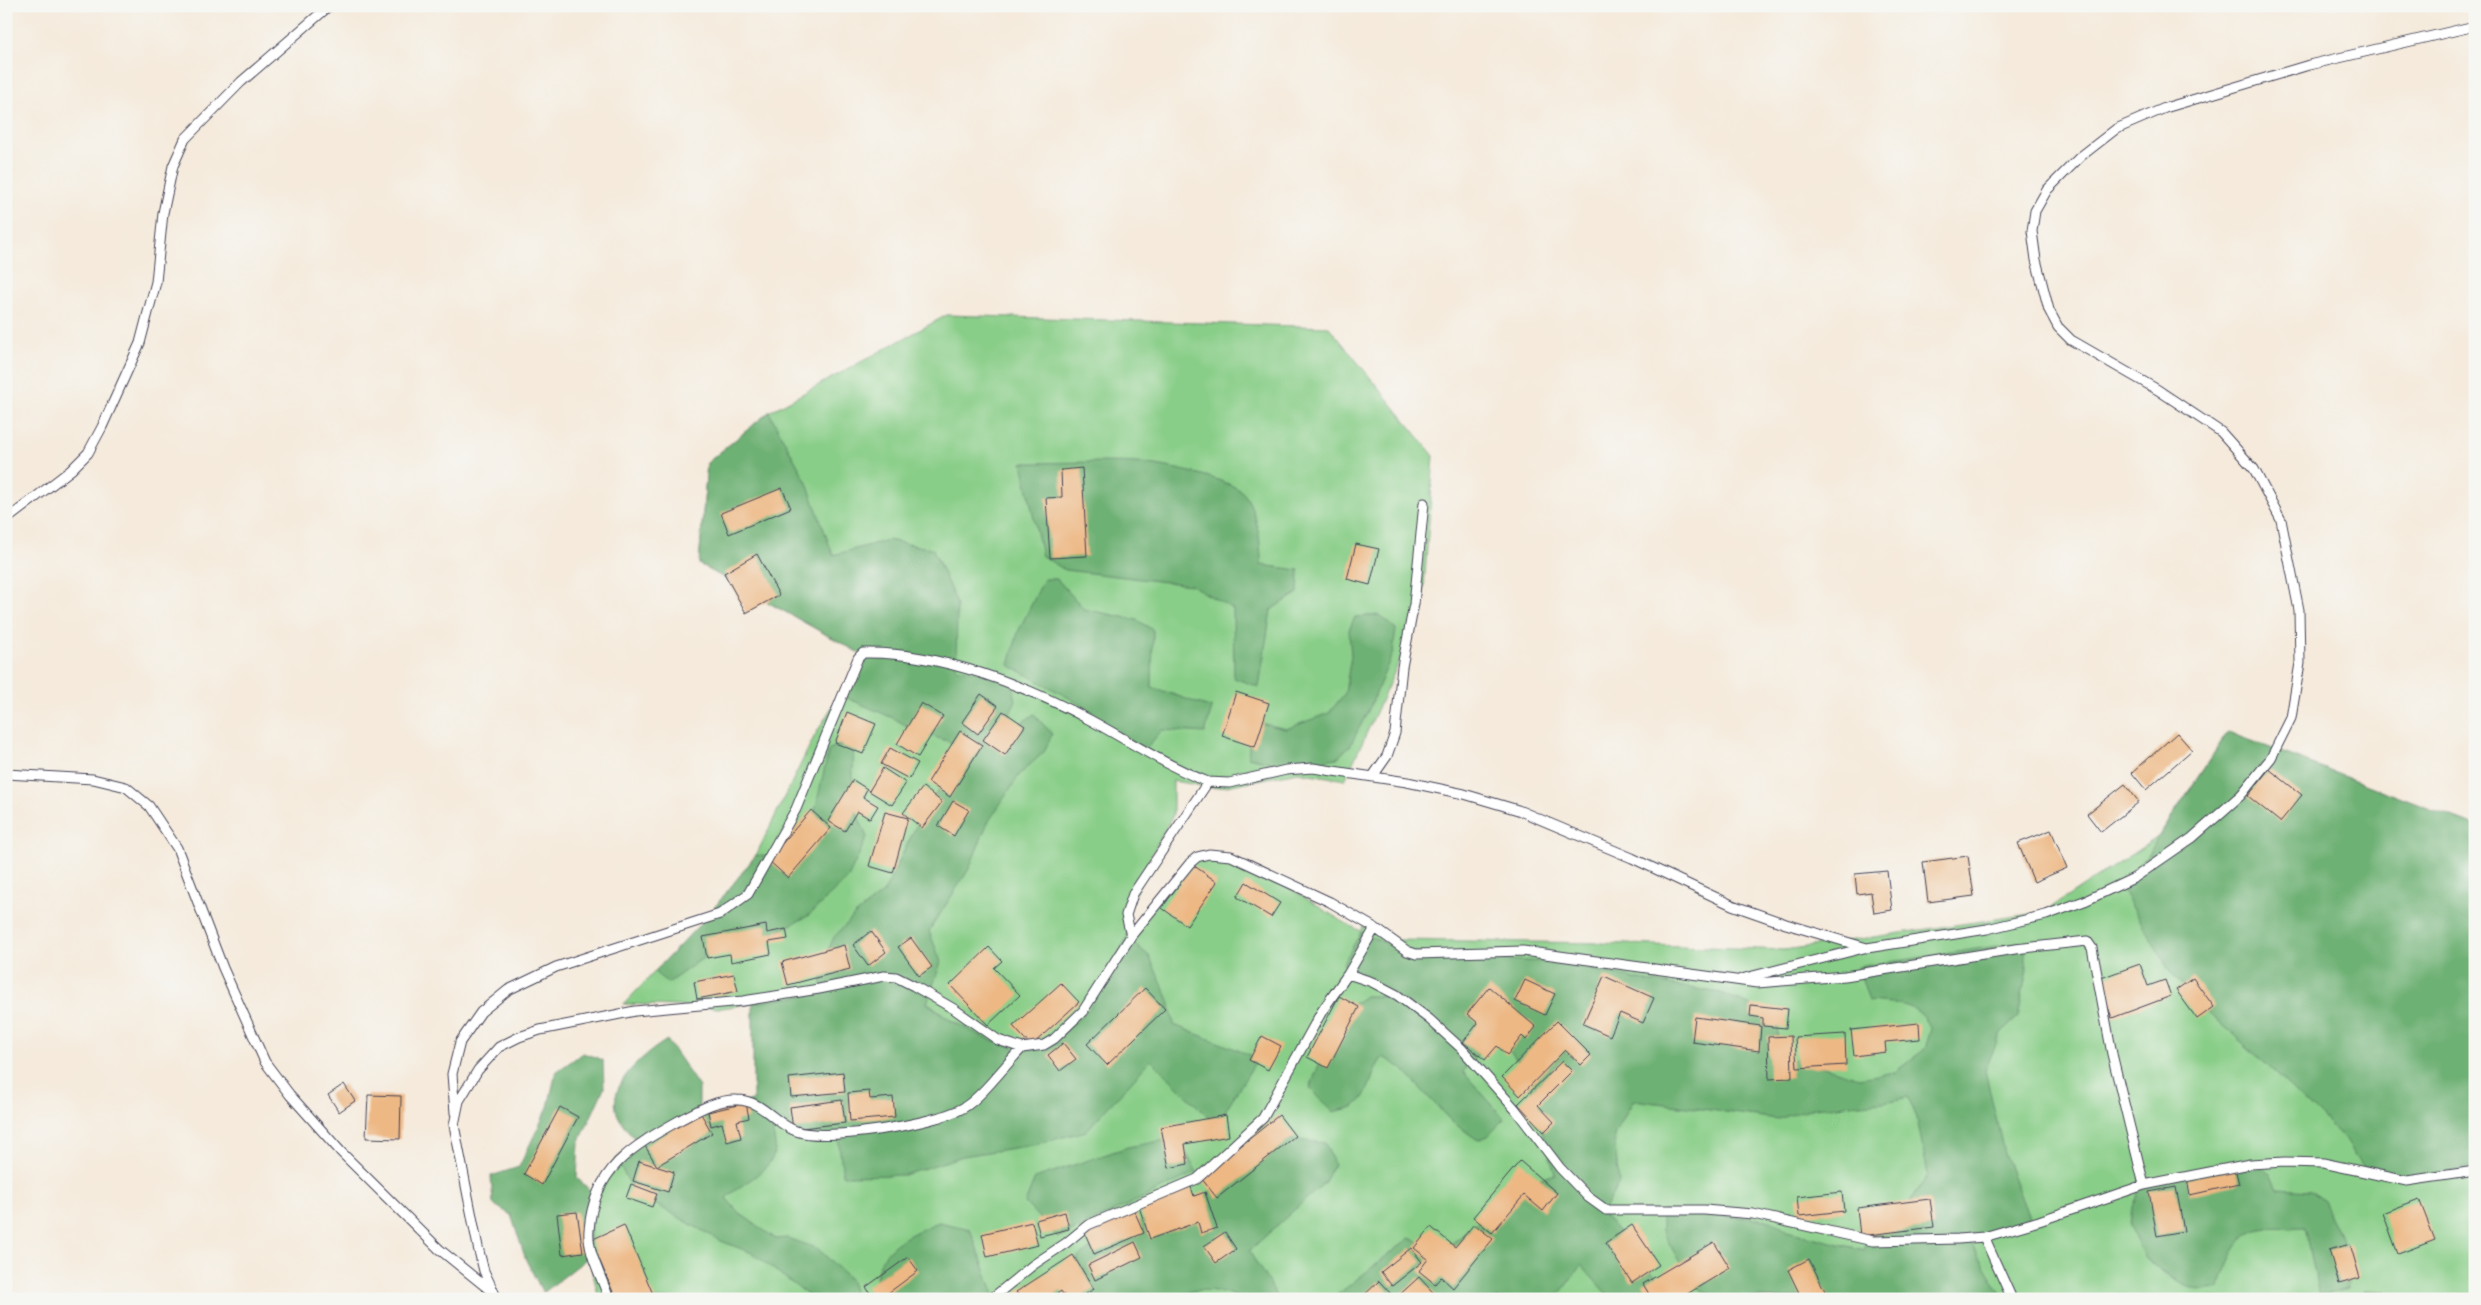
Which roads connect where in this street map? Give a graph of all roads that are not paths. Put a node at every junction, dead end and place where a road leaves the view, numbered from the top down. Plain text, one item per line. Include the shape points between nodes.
1 (329, 6) edge
2 (2475, 26) edge
3 (1424, 503) dead end
4 (6, 520) edge
5 (6, 774) edge
6 (1372, 776) junction
7 (1208, 782) junction
8 (1374, 928) junction
9 (1131, 936) junction
10 (1867, 948) junction
11 (1348, 974) junction
12 (1736, 980) junction
13 (1022, 1048) junction
14 (455, 1113) junction
15 (2475, 1170) edge
16 (2144, 1185) junction
17 (1984, 1237) junction
18 (495, 1296) edge
19 (609, 1299) edge
20 (991, 1299) edge
21 (2012, 1299) edge

1 - 4 lane via 241,82 185,139 172,166 156,282 140,343 102,427 88,452 71,470
2 - 10 lane via 2309,65 2164,108 2116,129 2080,157 2047,190 2035,210 2032,231 2049,310 2058,328 2071,340 2158,390 2221,432 2254,469 2280,520 2299,610 2300,663 2291,718 2271,758 2241,795 2192,838 2134,878 2087,900 2046,914 1988,929
3 - 6 lane via 1414,604 1402,667 1395,733 1387,756
5 - 18 lane via 93,779 126,787 149,806 177,848 223,968 265,1062 341,1152 439,1249
6 - 7 lane via 1326,769 1300,769 1229,783
6 - 10 lane via 1464,794 1518,810 1732,905
7 - 9 lane via 1133,894 1126,915
7 - 14 lane via 1088,719 1011,684 925,660 861,654 796,809 748,894 720,914 556,967 508,990 481,1012 460,1042 452,1074
8 - 9 lane via 1330,902 1240,860 1209,854 1190,863
8 - 11 lane
8 - 12 lane via 1416,954 1523,951
9 - 13 lane via 1083,1010 1048,1043
10 - 12 lane
11 - 17 lane via 1397,995 1429,1018 1461,1048 1515,1109 1560,1168 1588,1197 1606,1210 1704,1210 1753,1214 1872,1242
11 - 20 lane via 1322,1011 1263,1118 1230,1150 1191,1182 1088,1225
12 - 16 lane via 1757,983 1845,976 2014,949 2083,940 2089,942
13 - 14 lane via 998,1040 914,986 896,977 884,976 743,1001 635,1011 540,1030 506,1043 493,1053 465,1089
13 - 19 lane via 963,1108 900,1126 848,1133 798,1132 754,1104 724,1101 708,1106 637,1145 622,1156 608,1173 598,1193 589,1229 588,1241
14 - 18 lane via 454,1125 478,1247
15 - 16 lane via 2407,1181 2323,1163 2285,1162 2250,1164
16 - 17 lane
17 - 21 lane

